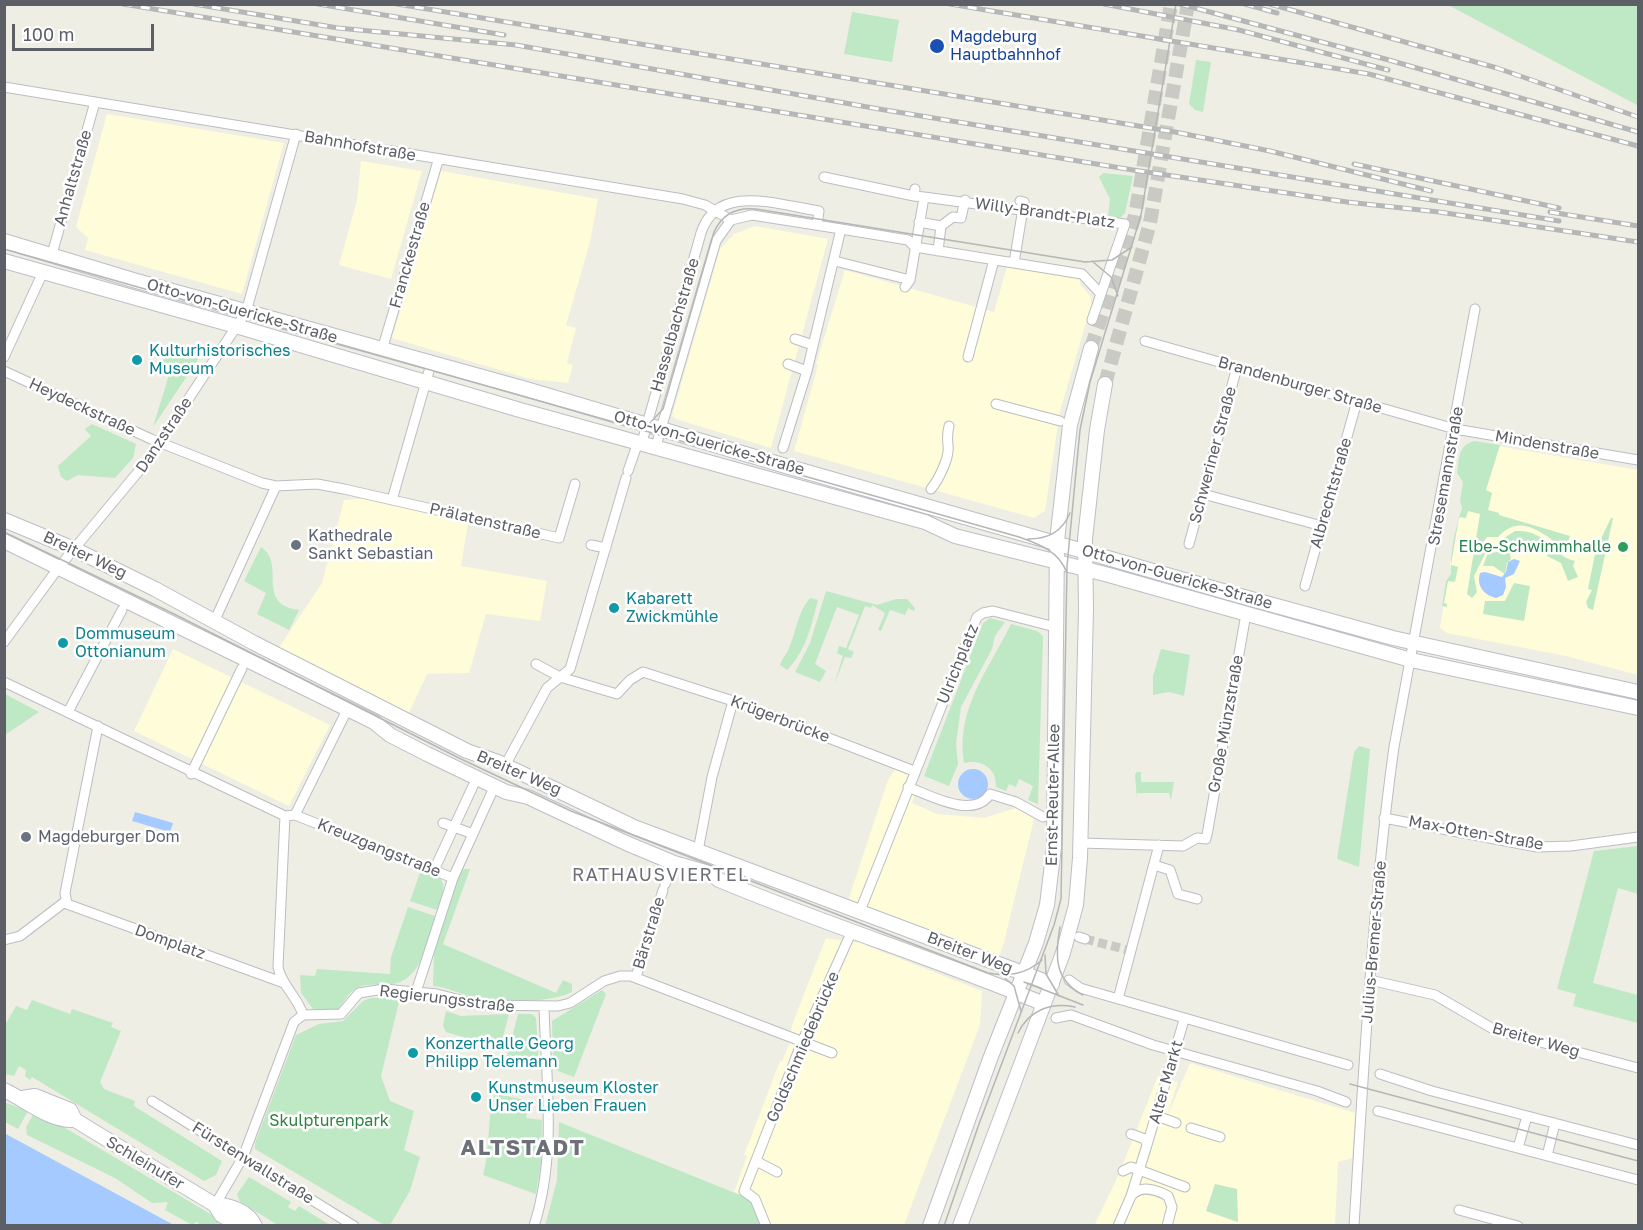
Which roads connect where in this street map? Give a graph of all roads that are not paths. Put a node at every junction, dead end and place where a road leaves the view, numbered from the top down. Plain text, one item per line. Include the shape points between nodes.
1 (4, 87) edge
2 (95, 102) junction
3 (296, 134) junction
4 (438, 161) junction
5 (824, 177) dead end
6 (918, 194) junction
7 (962, 200) junction
8 (1022, 206) junction
9 (713, 211) junction
10 (731, 220) junction
11 (920, 222) junction
12 (817, 225) junction
13 (841, 229) junction
14 (943, 229) junction
15 (4, 241) edge
16 (941, 246) junction
17 (915, 247) junction
18 (52, 254) junction
19 (1015, 258) junction
20 (994, 260) junction
21 (4, 261) edge
22 (835, 261) junction
23 (43, 272) junction
24 (1101, 294) junction
25 (1475, 309) dead end
26 (246, 312) junction
27 (1092, 320) dead end
28 (236, 326) junction
29 (795, 339) dead end
30 (1145, 341) dead end
31 (813, 345) junction
32 (1091, 348) tunnel mouth
33 (382, 350) junction
34 (4, 357) edge
35 (968, 357) dead end
36 (431, 364) junction
37 (788, 364) dead end
38 (1237, 367) junction
39 (4, 371) edge
40 (807, 371) junction
41 (426, 382) junction
42 (1105, 384) tunnel mouth
43 (1357, 401) junction
44 (996, 404) dead end
45 (1060, 421) dead end
46 (646, 425) junction
47 (949, 426) dead end
48 (1455, 429) junction
49 (660, 430) junction
50 (160, 442) junction
51 (639, 445) junction
52 (656, 446) junction
53 (783, 448) dead end
54 (1638, 460) edge
55 (575, 484) dead end
56 (276, 486) junction
57 (932, 489) dead end
58 (1203, 494) junction
59 (392, 500) junction
60 (4, 520) edge
61 (1322, 526) junction
62 (4, 541) edge
63 (1057, 542) junction
64 (1189, 544) dead end
65 (591, 545) dead end
66 (606, 548) junction
67 (74, 549) junction
68 (1084, 550) junction
69 (1055, 563) junction
70 (59, 567) junction
71 (1085, 570) junction
72 (1305, 586) dead end
73 (122, 610) dead end
74 (1246, 614) junction
75 (214, 622) junction
76 (1055, 627) junction
77 (4, 642) edge
78 (1415, 643) junction
79 (1412, 660) junction
80 (536, 664) dead end
81 (242, 668) dead end
82 (560, 677) junction
83 (4, 682) edge
84 (1638, 692) edge
85 (734, 701) junction
86 (348, 708) junction
87 (1638, 708) edge
88 (68, 712) junction
89 (98, 726) junction
90 (508, 760) dead end
91 (914, 771) junction
92 (191, 773) junction
93 (473, 786) dead end
94 (908, 787) junction
95 (492, 792) dead end
96 (295, 814) junction
97 (285, 816) junction
98 (1043, 817) dead end
99 (1384, 818) junction
100 (443, 823) dead end
101 (454, 827) junction
102 (473, 834) junction
103 (1638, 837) edge
104 (1081, 843) junction
105 (1159, 845) junction
106 (698, 850) junction
107 (674, 863) junction
108 (1154, 865) junction
109 (434, 870) junction
110 (453, 878) junction
111 (1197, 899) dead end
112 (66, 901) junction
113 (862, 906) dead end
114 (851, 933) dead end
115 (4, 940) edge
116 (1024, 973) junction
117 (636, 977) junction
118 (1069, 980) dead end
119 (1370, 980) junction
120 (284, 983) junction
121 (1052, 984) junction
122 (416, 992) junction
123 (1016, 992) junction
124 (1118, 999) junction
125 (1044, 1004) junction
126 (544, 1007) junction
127 (303, 1015) junction
128 (1056, 1018) dead end
129 (1184, 1020) junction
130 (802, 1042) junction
131 (1174, 1051) junction
132 (832, 1053) dead end
133 (1348, 1065) dead end
134 (1638, 1068) edge
135 (1380, 1074) dead end
136 (4, 1090) edge
137 (152, 1101) dead end
138 (1346, 1102) dead end
139 (1378, 1111) dead end
140 (1156, 1116) junction
141 (1527, 1116) junction
142 (1176, 1123) dead end
143 (1555, 1123) junction
144 (1191, 1128) dead end
145 (1131, 1134) dead end
146 (1220, 1137) dead end
147 (1147, 1145) junction
148 (1638, 1145) edge
149 (1518, 1148) junction
150 (1547, 1155) junction
151 (243, 1157) junction
152 (756, 1161) junction
153 (1138, 1170) junction
154 (1123, 1171) dead end
155 (777, 1172) dead end
156 (1638, 1180) edge
157 (1185, 1186) dead end
158 (1131, 1196) junction
159 (215, 1205) junction
160 (1459, 1210) dead end
161 (240, 1226) edge
162 (255, 1226) edge
163 (354, 1226) edge
164 (534, 1226) edge
165 (766, 1226) edge
166 (930, 1226) edge
167 (960, 1226) edge
168 (1118, 1226) edge
169 (1167, 1226) edge
170 (1354, 1226) edge
171 (1518, 1226) edge

1 - 2 street, Bahnhofstraße
2 - 3 street, Bahnhofstraße
2 - 18 street, Anhaltstraße
3 - 4 street, Bahnhofstraße
3 - 26 street, Danzstraße
4 - 9 street, Bahnhofstraße via 683,200
4 - 33 street, Franckestraße
5 - 6 street, Willy-Brandt-Platz
6 - 7 street, Willy-Brandt-Platz
6 - 11 street
7 - 8 street, Willy-Brandt-Platz
7 - 14 street, Willy-Brandt-Platz via 961,218 953,217
8 - 19 street
8 - 24 street, Willy-Brandt-Platz via 1125,224
9 - 10 street, Bahnhofstraße
9 - 12 street via 722,204 739,201 819,211
9 - 46 street, Hasselbachstraße via 701,233
10 - 12 street via 752,215
10 - 49 street, Hasselbachstraße via 714,246
11 - 14 street
11 - 17 street
12 - 13 street
13 - 17 street via 908,240
13 - 22 street
14 - 16 street
15 - 18 street, Otto-von-Guericke-Straße
16 - 17 street
16 - 20 street
17 - 22 street via 908,284
18 - 26 street, Otto-von-Guericke-Straße
19 - 20 street
19 - 24 street via 1082,274
20 - 35 street
21 - 23 street, Otto-von-Guericke-Straße
22 - 31 street
23 - 28 street, Otto-von-Guericke-Straße
23 - 34 street
24 - 27 street
25 - 48 street, Stresemannstraße
26 - 28 street, Danzstraße
26 - 33 street, Otto-von-Guericke-Straße
28 - 41 street, Otto-von-Guericke-Straße
28 - 50 street, Danzstraße
29 - 31 street
30 - 38 street, Brandenburger Straße
31 - 40 street via 814,358
32 - 63 street, Ernst-Reuter-Allee via 1070,425
33 - 36 street, Otto-von-Guericke-Straße
36 - 41 street
36 - 46 street, Otto-von-Guericke-Straße
37 - 40 street
38 - 43 street, Brandenburger Straße
38 - 58 street, Schweriner Straße
39 - 50 street, Heydeckstraße
40 - 53 street
41 - 51 street, Otto-von-Guericke-Straße
41 - 59 street
42 - 68 street, Ernst-Reuter-Allee
43 - 48 street, Brandenburger Straße
43 - 61 street, Albrechtstraße
44 - 45 street
46 - 49 street, Otto-von-Guericke-Straße
46 - 51 street, Hasselbachstraße
47 - 57 street via 949,446 939,480
48 - 54 street, Mindenstraße
48 - 78 street, Stresemannstraße
49 - 52 street, Hasselbachstraße
49 - 63 street, Otto-von-Guericke-Straße
50 - 56 street, Heydeckstraße
50 - 67 street, Danzstraße via 125,491
51 - 52 street, Otto-von-Guericke-Straße
51 - 66 street, Hasselbachstraße
52 - 69 street, Otto-von-Guericke-Straße
55 - 59 street, Prälatenstraße via 559,538
56 - 59 street, Heydeckstraße via 324,485
56 - 75 street
58 - 61 street
58 - 64 street, Schweriner Straße
60 - 67 street, Breiter Weg
61 - 72 street, Albrechtstraße
62 - 70 street, Breiter Weg
63 - 68 street, Otto-von-Guericke-Straße
63 - 69 street, Ernst-Reuter-Allee
63 - 71 street
65 - 66 street
66 - 82 street, Hasselbachstraße via 595,600 570,669
67 - 70 street, Danzstraße
67 - 75 street, Breiter Weg
68 - 71 street, Ernst-Reuter-Allee
68 - 78 street, Otto-von-Guericke-Straße
69 - 71 street, Otto-von-Guericke-Straße
69 - 76 street, Ernst-Reuter-Allee
70 - 77 street, Danzstraße
70 - 86 street, Breiter Weg
71 - 74 street, Otto-von-Guericke-Straße
71 - 104 street, Ernst-Reuter-Allee
73 - 88 street
74 - 79 street, Otto-von-Guericke-Straße
74 - 105 street, Große Münzstraße via 1207,837 1183,846
75 - 106 street, Breiter Weg via 467,752
76 - 91 street, Ulrichplatz via 993,611 977,617
76 - 116 street, Ernst-Reuter-Allee via 1053,861 1047,905
78 - 79 street
78 - 84 street, Otto-von-Guericke-Straße
79 - 87 street, Otto-von-Guericke-Straße
79 - 99 street, Julius-Bremer-Straße
80 - 82 street
81 - 92 street
82 - 85 street, Krügerbrücke via 617,694 644,672
82 - 90 street, Hasselbachstraße via 547,688
83 - 88 street
85 - 91 street, Krügerbrücke
85 - 106 street via 712,777
86 - 96 street
86 - 107 street, Breiter Weg via 392,736 472,776
88 - 89 street
89 - 92 street
89 - 112 street
91 - 94 street, Ulrichplatz
92 - 97 street
93 - 101 street
94 - 98 street via 962,805 980,803 990,794 1016,802
94 - 113 street, Ulrichplatz
95 - 102 street
96 - 97 street
96 - 109 street, Kreuzgangstraße
97 - 120 street via 278,964
99 - 103 street, Max-Otten-Straße via 1537,847
99 - 119 street, Julius-Bremer-Straße
100 - 101 street
101 - 102 street
101 - 109 street
102 - 110 street
104 - 105 street
104 - 121 street, Ernst-Reuter-Allee via 1076,905
105 - 108 street
106 - 116 street, Breiter Weg
107 - 117 street, Bärstraße
107 - 123 street, Breiter Weg
108 - 111 street via 1170,870 1178,894
108 - 124 street
109 - 110 street, Kreuzgangstraße
110 - 122 street, Kreuzgangstraße
112 - 115 street via 20,936
112 - 120 street, Domplatz via 76,909
114 - 130 street, Goldschmiedebrücke
116 - 121 street, Breiter Weg
116 - 123 street, Ernst-Reuter-Allee
117 - 126 street, Regierungsstraße via 615,977 566,1005
117 - 130 street
118 - 124 street via 1080,988
119 - 134 street, Breiter Weg via 1435,995 1496,1029
119 - 170 street, Julius-Bremer-Straße
120 - 127 street via 297,998
121 - 125 street, Ernst-Reuter-Allee
122 - 126 street, Regierungsstraße via 480,1005
122 - 127 street, Regierungsstraße via 365,991 341,1014
123 - 125 street, Breiter Weg
123 - 166 street, Ernst-Reuter-Allee
124 - 129 street
125 - 167 street, Ernst-Reuter-Allee
126 - 164 street via 548,1160
127 - 151 street via 292,1025
128 - 131 street via 1071,1015
129 - 131 street, Alter Markt
129 - 133 street
130 - 132 street
130 - 152 street, Goldschmiedebrücke
131 - 138 street
131 - 140 street, Alter Markt
135 - 141 street
136 - 159 street, Schleinufer via 22,1098 35,1096 70,1110 75,1120
137 - 151 street, Fürstenwallstraße
139 - 149 street
140 - 142 street
140 - 147 street, Alter Markt
141 - 143 street
141 - 149 street
143 - 148 street
143 - 150 street
144 - 146 street
145 - 147 street, Alter Markt via 1144,1139
147 - 153 street, Alter Markt
149 - 150 street
150 - 156 street
151 - 159 street
151 - 163 street, Fürstenwallstraße
152 - 155 street
152 - 165 street, Goldschmiedebrücke via 744,1191 755,1199
153 - 154 street via 1131,1167
153 - 157 street
153 - 158 street, Alter Markt
158 - 168 street, Alter Markt
158 - 169 street via 1143,1189 1168,1196 1172,1206
159 - 161 street, Schleinufer via 221,1215
159 - 162 street, Schleinufer via 227,1204 252,1219
160 - 171 street

